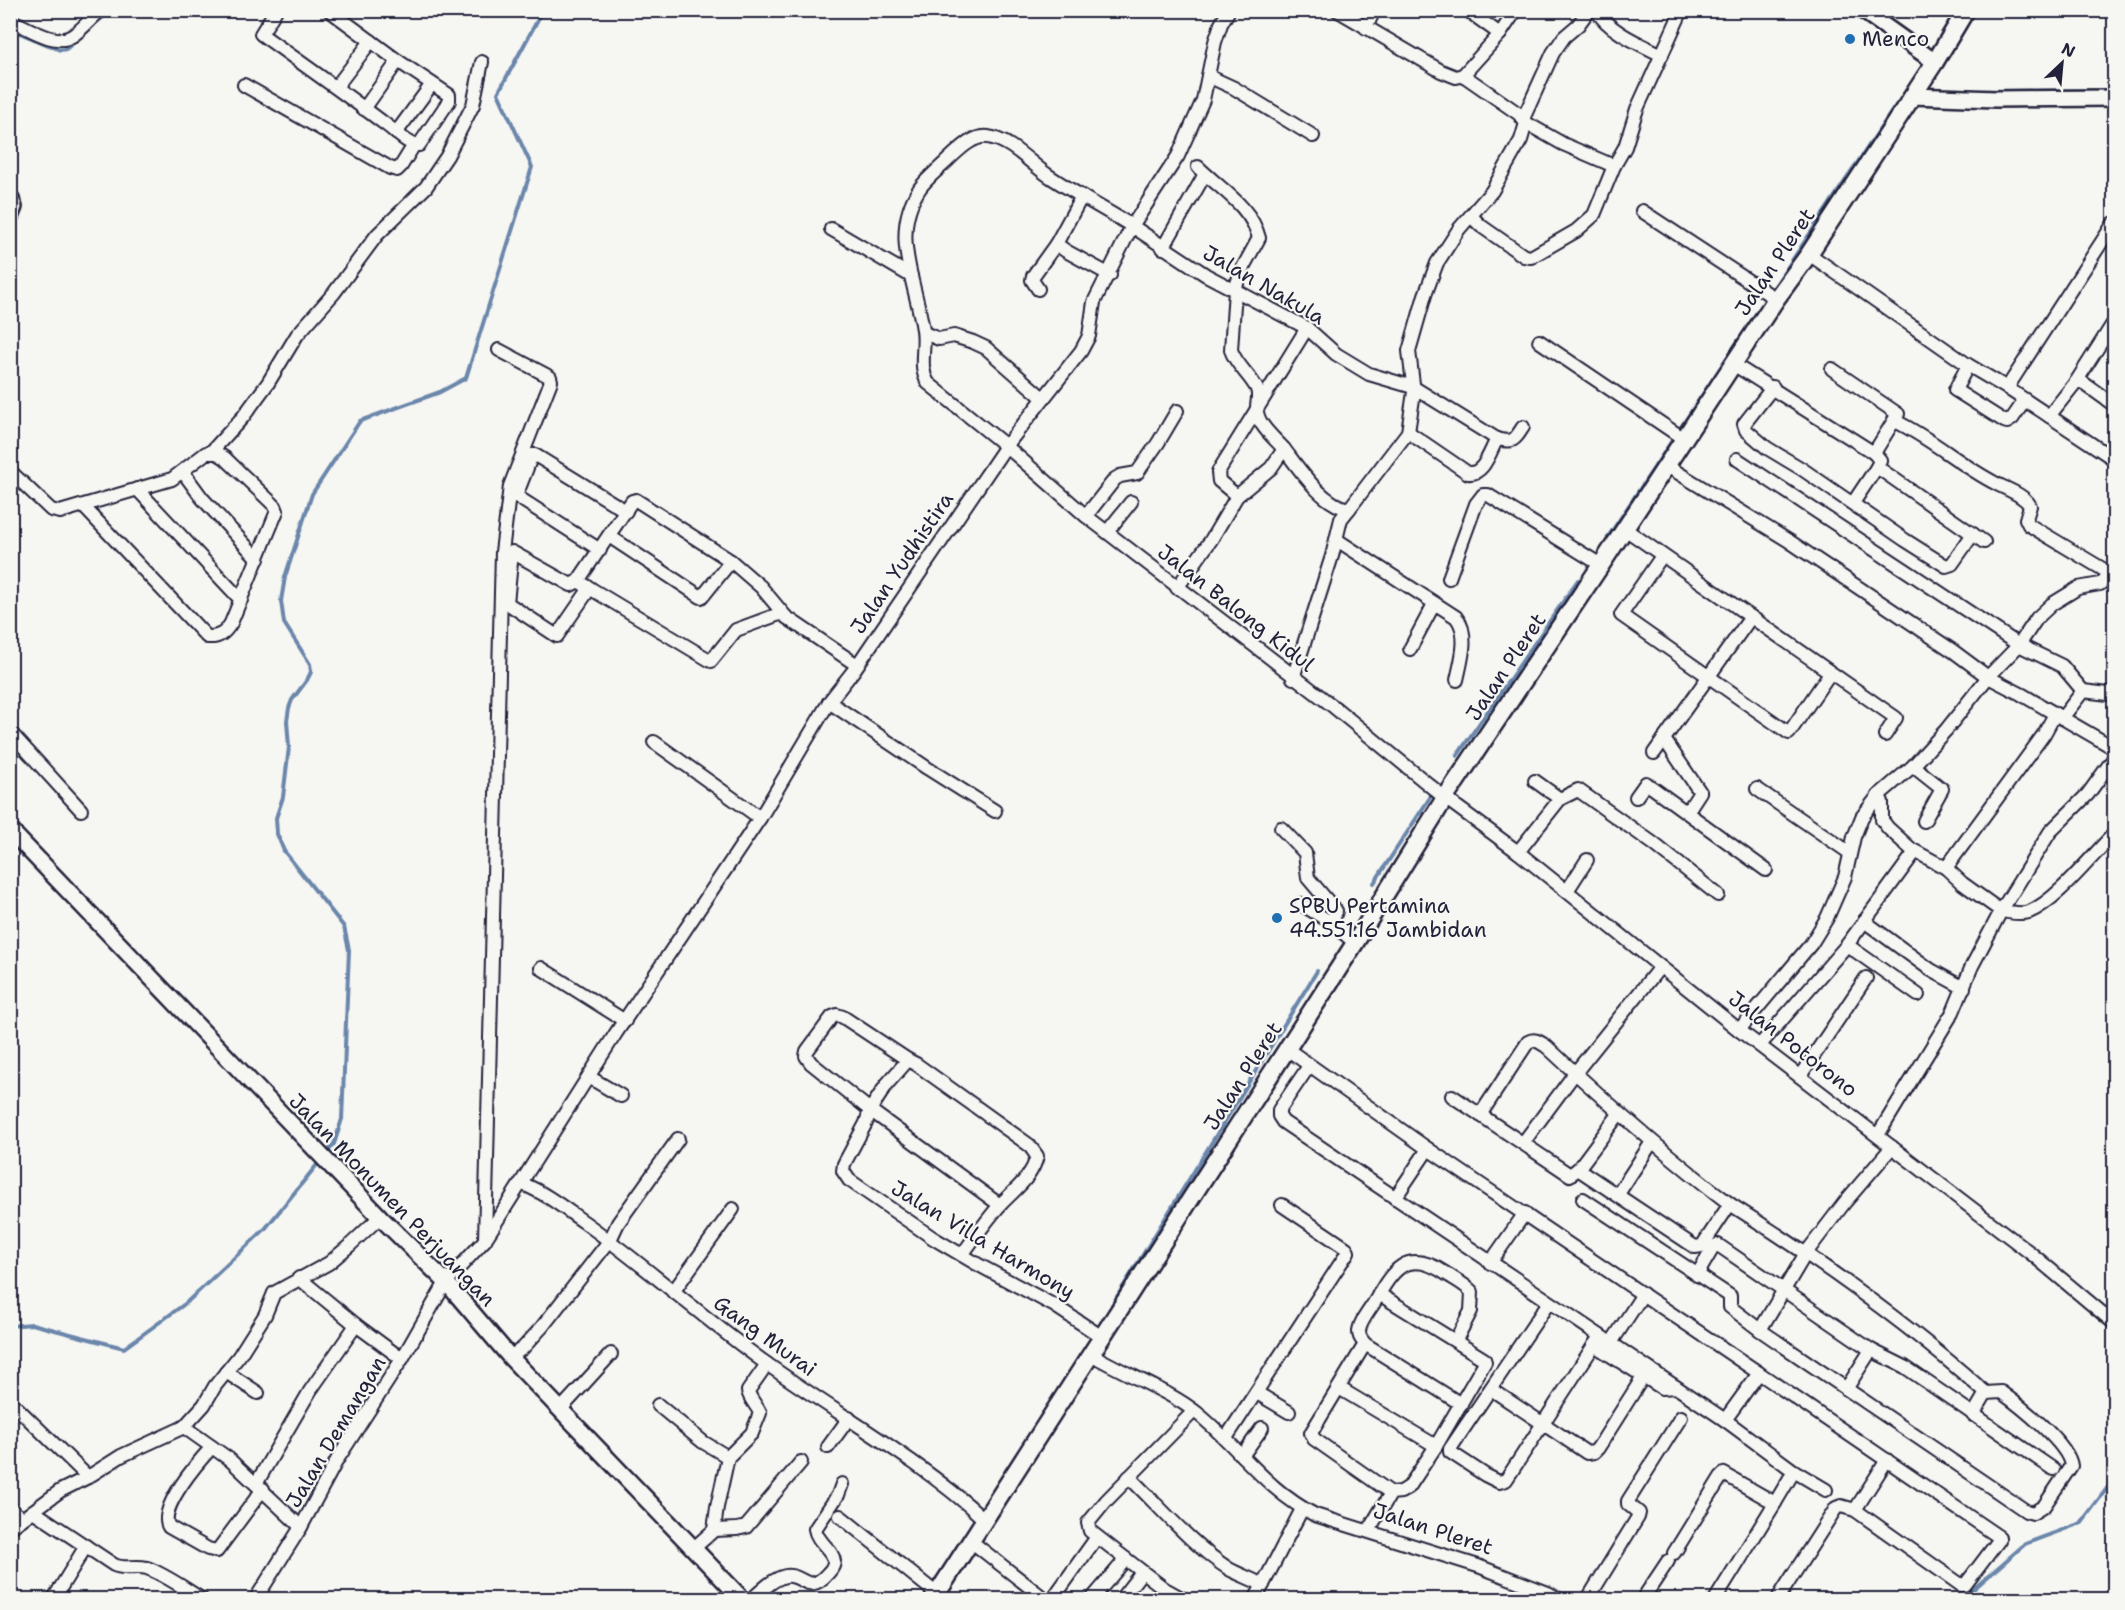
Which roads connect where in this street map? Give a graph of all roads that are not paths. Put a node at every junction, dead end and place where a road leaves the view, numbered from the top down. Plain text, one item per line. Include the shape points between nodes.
1 (101, 10) edge
2 (276, 10) edge
3 (329, 10) edge
4 (1229, 10) edge
5 (1337, 10) edge
6 (1374, 10) edge
7 (1467, 10) edge
8 (1516, 10) edge
9 (1589, 10) edge
10 (1597, 10) edge
11 (1682, 10) edge
12 (1862, 10) edge
13 (1966, 10) edge
14 (10, 20) edge
15 (1366, 28) junction
16 (1500, 34) junction
17 (371, 41) junction
18 (1662, 55) junction
19 (398, 61) junction
20 (482, 62) dead end
21 (1935, 62) junction
22 (1463, 75) junction
23 (1208, 76) junction
24 (432, 84) junction
25 (244, 85) dead end
26 (336, 87) junction
27 (1912, 96) junction
28 (2115, 98) edge
29 (364, 109) junction
30 (1525, 121) junction
31 (396, 133) junction
32 (1313, 136) dead end
33 (414, 145) junction
34 (1614, 166) junction
35 (1082, 196) junction
36 (10, 197) edge
37 (1642, 211) dead end
38 (1471, 216) junction
39 (10, 217) edge
40 (2115, 223) edge
41 (1132, 226) junction
42 (831, 229) dead end
43 (1056, 244) junction
44 (1163, 248) junction
45 (1809, 254) junction
46 (1110, 275) junction
47 (910, 276) junction
48 (1038, 289) dead end
49 (1235, 290) junction
50 (1776, 298) junction
51 (2115, 322) edge
52 (1307, 328) junction
53 (924, 333) junction
54 (1539, 341) dead end
55 (499, 350) dead end
56 (1733, 364) junction
57 (1968, 365) junction
58 (1832, 369) dead end
59 (2076, 382) junction
60 (1413, 387) junction
61 (1773, 387) junction
62 (2007, 388) junction
63 (1043, 398) junction
64 (2025, 400) junction
65 (2115, 405) edge
66 (1256, 409) junction
67 (1177, 411) dead end
68 (2049, 416) junction
69 (1895, 421) junction
70 (1523, 427) dead end
71 (1408, 432) junction
72 (1497, 439) junction
73 (1684, 439) junction
74 (1006, 446) junction
75 (1284, 449) junction
76 (211, 452) junction
77 (1874, 453) junction
78 (1737, 459) dead end
79 (2115, 459) edge
80 (1667, 466) junction
81 (1877, 467) junction
82 (10, 471) edge
83 (183, 472) junction
84 (137, 489) junction
85 (1238, 496) junction
86 (1131, 502) dead end
87 (1853, 503) junction
88 (83, 506) junction
89 (1348, 509) junction
90 (626, 511) junction
91 (1086, 516) junction
92 (1625, 530) junction
93 (1107, 532) junction
94 (1973, 534) junction
95 (609, 536) junction
96 (1337, 540) junction
97 (1984, 542) dead end
98 (600, 550) junction
99 (1662, 556) junction
100 (258, 559) junction
101 (731, 561) junction
102 (1601, 565) junction
103 (2113, 571) edge
104 (1449, 578) dead end
105 (578, 581) junction
106 (590, 588) junction
107 (1177, 588) junction
108 (241, 600) junction
109 (1434, 604) junction
110 (782, 613) junction
111 (1751, 617) junction
112 (2019, 645) junction
113 (1410, 649) dead end
114 (857, 665) junction
115 (1830, 673) junction
116 (1709, 677) junction
117 (1988, 677) junction
118 (1293, 678) junction
119 (1457, 680) dead end
120 (2115, 690) edge
121 (2083, 691) junction
122 (830, 702) junction
123 (2058, 716) junction
124 (10, 732) edge
125 (1885, 735) dead end
126 (1664, 739) junction
127 (654, 742) dead end
128 (2115, 748) edge
129 (1654, 753) dead end
130 (2115, 758) edge
131 (1913, 766) junction
132 (1535, 781) dead end
133 (1757, 789) dead end
134 (1879, 795) junction
135 (1636, 796) dead end
136 (1445, 798) junction
137 (1560, 799) junction
138 (81, 810) dead end
139 (995, 811) dead end
140 (1687, 812) junction
141 (760, 818) junction
142 (1924, 821) dead end
143 (1281, 828) dead end
144 (10, 830) edge
145 (2115, 834) edge
146 (1518, 852) junction
147 (1915, 852) junction
148 (1850, 853) junction
149 (1587, 860) dead end
150 (1946, 868) junction
151 (1766, 870) dead end
152 (1567, 891) junction
153 (1718, 895) dead end
154 (1301, 904) dead end
155 (2001, 911) junction
156 (1864, 921) junction
157 (1332, 923) junction
158 (1355, 943) junction
159 (1847, 945) junction
160 (1660, 967) junction
161 (541, 968) dead end
162 (1866, 978) dead end
163 (1964, 988) junction
164 (1918, 994) dead end
165 (625, 1021) junction
166 (1739, 1030) junction
167 (1760, 1045) junction
168 (1287, 1049) junction
169 (908, 1060) junction
170 (1309, 1066) junction
171 (1575, 1073) junction
172 (1800, 1076) junction
173 (589, 1077) junction
174 (621, 1096) dead end
175 (1452, 1096) dead end
176 (870, 1110) junction
177 (1619, 1114) junction
178 (1480, 1115) junction
179 (1878, 1135) junction
180 (678, 1139) dead end
181 (1652, 1142) junction
182 (1523, 1143) junction
183 (1892, 1147) junction
184 (1428, 1149) junction
185 (1578, 1169) junction
186 (523, 1184) junction
187 (1618, 1194) junction
188 (1395, 1198) junction
189 (1583, 1199) dead end
190 (1730, 1204) junction
191 (1000, 1205) junction
192 (1282, 1205) dead end
193 (733, 1209) dead end
194 (1525, 1213) junction
195 (380, 1217) junction
196 (610, 1240) junction
197 (483, 1248) junction
198 (1806, 1253) junction
199 (962, 1255) junction
200 (1490, 1263) junction
201 (1697, 1275) junction
202 (298, 1278) junction
203 (446, 1281) junction
204 (1784, 1289) junction
205 (673, 1292) junction
206 (1379, 1294) junction
207 (1643, 1294) junction
208 (1548, 1302) junction
209 (2115, 1323) edge
210 (356, 1325) junction
211 (1760, 1330) junction
212 (1102, 1337) junction
213 (1456, 1340) junction
214 (1602, 1342) junction
215 (1365, 1344) junction
216 (1871, 1350) junction
217 (611, 1354) dead end
218 (1091, 1354) junction
219 (510, 1358) junction
220 (402, 1359) junction
221 (767, 1364) junction
222 (226, 1372) junction
223 (1760, 1373) junction
224 (1643, 1377) junction
225 (1676, 1387) junction
226 (1339, 1388) junction
227 (1491, 1389) junction
228 (1846, 1389) junction
229 (258, 1393) dead end
230 (1257, 1393) junction
231 (1986, 1393) junction
232 (10, 1401) edge
233 (1461, 1404) junction
234 (658, 1405) dead end
235 (560, 1410) junction
236 (1194, 1411) junction
237 (1289, 1412) dead end
238 (1973, 1414) junction
239 (1681, 1417) dead end
240 (849, 1418) junction
241 (1725, 1420) junction
242 (1543, 1423) junction
243 (184, 1427) junction
244 (1262, 1428) dead end
245 (1226, 1438) junction
246 (1436, 1446) junction
247 (212, 1447) junction
248 (828, 1447) dead end
249 (1242, 1456) junction
250 (728, 1457) junction
251 (1887, 1460) junction
252 (801, 1462) dead end
253 (2053, 1469) dead end
254 (1794, 1471) junction
255 (88, 1477) junction
256 (1129, 1477) junction
257 (843, 1484) dead end
258 (260, 1487) junction
259 (1826, 1490) dead end
260 (1392, 1492) junction
261 (1775, 1503) junction
262 (10, 1508) edge
263 (1302, 1509) junction
264 (1855, 1510) junction
265 (33, 1511) junction
266 (840, 1516) dead end
267 (22, 1519) junction
268 (986, 1520) junction
269 (301, 1527) junction
270 (10, 1528) edge
271 (714, 1530) junction
272 (1368, 1531) junction
273 (1097, 1537) junction
274 (972, 1542) junction
275 (86, 1546) junction
276 (694, 1548) junction
277 (1126, 1559) junction
278 (1142, 1572) junction
279 (1263, 1585) junction
280 (1165, 1589) junction
281 (935, 1597) edge
282 (53, 1599) edge
283 (203, 1599) edge
284 (255, 1599) edge
285 (743, 1599) edge
286 (751, 1599) edge
287 (1046, 1599) edge
288 (1052, 1599) edge
289 (1091, 1599) edge
290 (1120, 1599) edge
291 (1157, 1599) edge
292 (1185, 1599) edge
293 (1255, 1599) edge
294 (1560, 1599) edge
295 (1591, 1599) edge
296 (1642, 1599) edge
297 (1715, 1599) edge
298 (1778, 1599) edge

1 - 14 street via 64,39
2 - 26 street via 261,34
3 - 17 street
4 - 23 street, Jalan Yudhistira via 1221,24
5 - 15 street
6 - 15 street
7 - 16 street
8 - 16 street
9 - 30 street via 1553,53
10 - 18 street via 1613,28
11 - 18 street
12 - 21 street
13 - 21 main road, Jalan Pleret
15 - 22 street via 1450,75
16 - 22 street
17 - 19 street
17 - 26 street
18 - 34 street
19 - 24 street
19 - 29 street
20 - 76 street via 472,105 447,156 426,187 377,235 334,293 297,334 243,417
21 - 27 main road, Jalan Pleret
22 - 30 street
23 - 32 street
23 - 41 street, Jalan Yudhistira via 1203,100 1178,156
24 - 31 street
24 - 33 street via 449,96 449,101 419,145
25 - 33 street via 390,168 397,170
26 - 29 street
27 - 28 street
27 - 45 main road, Jalan Pleret
29 - 31 street
30 - 34 street via 1563,144
30 - 38 street via 1521,140 1492,191
31 - 33 street
34 - 38 street via 1594,215 1576,231 1531,258
35 - 41 street, Jalan Nakula
35 - 43 street
35 - 47 street, Jalan Nakula via 996,139 974,139 929,177 912,204 904,225
36 - 39 street via 15,207
37 - 50 street
38 - 60 street via 1437,263 1425,295 1409,351
40 - 62 street
41 - 44 street, Jalan Nakula
41 - 46 street, Jalan Yudhistira
42 - 47 street
43 - 46 street
43 - 48 street via 1033,276
44 - 49 street, Jalan Nakula
44 - 49 street via 1201,171 1234,197 1257,229 1259,238
45 - 50 main road, Jalan Pleret
45 - 57 street
46 - 63 street, Jalan Yudhistira via 1094,302 1089,336 1082,351
47 - 53 street, Jalan Balong Kidul
49 - 52 street, Jalan Nakula
49 - 66 street via 1231,350 1258,393
50 - 56 main road, Jalan Pleret
51 - 59 street
52 - 60 street, Jalan Nakula via 1336,354 1369,374
52 - 66 street
53 - 63 street via 939,339 954,336 986,348
53 - 74 street, Jalan Balong Kidul via 922,362 928,383
54 - 73 street
55 - 197 street via 551,381 510,486 502,552
56 - 61 street
56 - 73 main road, Jalan Pleret
57 - 62 street
57 - 64 street via 1955,390 2004,421 2012,419
58 - 69 street via 1897,413
59 - 65 street via 2082,382
59 - 68 street
60 - 71 street
60 - 72 street, Jalan Nakula
61 - 77 street
61 - 87 street via 1744,424 1746,430 1767,448
62 - 64 street
63 - 74 street, Jalan Yudhistira
64 - 68 street
66 - 75 street via 1262,424
66 - 85 street via 1218,472 1219,481
67 - 91 street via 1137,473 1115,479
68 - 79 street
69 - 77 street
69 - 103 street via 2025,499 2030,506 2026,519 2029,525
70 - 72 street via 1510,442
71 - 72 street via 1473,474 1480,470
71 - 89 street
73 - 80 main road, Jalan Pleret
74 - 91 street, Jalan Balong Kidul
74 - 114 street, Jalan Yudhistira
75 - 85 street via 1271,468
75 - 89 street via 1328,501
76 - 83 street
76 - 100 street via 225,458 275,506 275,518
77 - 81 street via 1880,460
78 - 112 street
80 - 92 main road, Jalan Pleret
80 - 117 street via 1789,541
81 - 87 street
81 - 94 street
82 - 88 street via 51,510 60,512
83 - 84 street
83 - 100 street
84 - 88 street
84 - 108 street
85 - 107 street
86 - 93 street
87 - 94 street via 1946,566 1952,564
88 - 108 street via 207,637 225,633
89 - 96 street via 1341,519
90 - 95 street
90 - 98 street via 532,455 516,496
90 - 101 street via 636,500
91 - 93 street, Jalan Balong Kidul
92 - 99 street
92 - 102 main road, Jalan Pleret
93 - 107 street, Jalan Balong Kidul
94 - 97 street
95 - 98 street
95 - 101 street via 700,597
96 - 109 street
96 - 118 street
98 - 105 street
99 - 111 street
99 - 116 street via 1621,615
100 - 108 street
101 - 110 street via 761,587
102 - 104 street via 1483,495 1476,504
102 - 136 main road, Jalan Pleret
103 - 112 street via 2100,584 2078,588 2052,604
105 - 106 street
105 - 106 street via 571,585 511,552 507,603 557,636
106 - 110 street via 709,660 736,630
107 - 118 street, Jalan Balong Kidul
109 - 113 street
109 - 119 street via 1460,622 1463,634
110 - 114 street
111 - 115 street
111 - 116 street
112 - 117 street
112 - 121 street via 2062,666
114 - 122 street, Jalan Yudhistira
115 - 116 street via 1789,733
115 - 125 street via 1896,718
116 - 126 street
117 - 123 street
117 - 131 street
118 - 136 street, Jalan Balong Kidul
120 - 121 street via 2100,694
121 - 123 street
122 - 139 street
122 - 141 street, Jalan Yudhistira
123 - 128 street
123 - 150 street
124 - 138 street
126 - 129 street
126 - 140 street via 1700,792
127 - 141 street
130 - 155 street via 2088,794 2050,832
131 - 134 street
131 - 142 street via 1942,789
132 - 137 street
133 - 148 street
134 - 147 street via 1882,820
134 - 148 street via 1862,817
135 - 140 street via 1646,783
136 - 146 street, Jalan Potorono
136 - 158 main road, Jalan Pleret
137 - 146 street
137 - 153 street via 1578,790
140 - 151 street
141 - 165 street, Jalan Yudhistira
143 - 157 street via 1305,853 1308,878 1336,911
144 - 195 street, Jalan Monumen Perjuangan
145 - 155 street via 2036,908 2027,913
146 - 152 street, Jalan Potorono
147 - 150 street
147 - 156 street
148 - 166 street via 1845,877 1827,918
149 - 152 street
150 - 155 street
152 - 160 street, Jalan Potorono
154 - 157 street
155 - 163 street
156 - 159 street
156 - 163 street via 1931,970
157 - 158 street
158 - 168 main road, Jalan Pleret
159 - 164 street
159 - 167 street
160 - 166 street, Jalan Potorono
160 - 171 street
161 - 165 street
162 - 172 street
163 - 179 street
165 - 173 street, Jalan Demangan
166 - 167 street, Jalan Potorono
167 - 172 street, Jalan Potorono
168 - 170 street
168 - 212 main road, Jalan Pleret
169 - 176 street, Jalan Villa Harmony
169 - 176 street via 843,1017 830,1019 807,1051 807,1060
169 - 191 street via 1034,1150 1035,1164 1026,1180
170 - 184 street
170 - 188 street via 1279,1110 1279,1116
171 - 177 street
171 - 178 street via 1546,1046 1532,1040
171 - 182 street
172 - 179 street, Jalan Potorono
173 - 174 street
173 - 186 street, Jalan Demangan
175 - 178 street
176 - 191 street
176 - 199 street, Jalan Villa Harmony via 843,1171 849,1180 895,1213
177 - 181 street
177 - 185 street
178 - 182 street
179 - 183 street, Jalan Potorono
180 - 196 street
181 - 187 street
181 - 190 street
182 - 185 street via 1565,1173 1570,1175
183 - 198 street
183 - 209 street, Jalan Potorono
184 - 188 street
184 - 194 street
185 - 187 street
186 - 196 street, Gang Murai via 538,1190
186 - 197 street, Jalan Demangan
187 - 190 street via 1699,1248
188 - 200 street
189 - 201 street
190 - 198 street
191 - 199 street
192 - 230 street via 1348,1252
193 - 205 street
194 - 200 street
194 - 207 street
195 - 202 street via 329,1263
195 - 203 street, Jalan Monumen Perjuangan
196 - 205 street, Gang Murai
196 - 219 street via 543,1327
197 - 203 street, Jalan Demangan
198 - 204 street
198 - 231 street via 1889,1312
199 - 212 street, Jalan Villa Harmony via 1055,1305
200 - 208 street
201 - 204 street via 1718,1245
201 - 211 street via 1730,1296 1731,1307
202 - 210 street
202 - 222 street via 274,1293 265,1315
203 - 219 street, Jalan Monumen Perjuangan
203 - 220 street, Jalan Demangan
204 - 211 street
204 - 216 street
205 - 221 street, Gang Murai
206 - 213 street
206 - 213 street via 1389,1276 1402,1265 1414,1262 1435,1266 1472,1292 1471,1311
206 - 215 street via 1360,1328
207 - 214 street
207 - 223 street
208 - 214 street
208 - 227 street
210 - 220 street
210 - 258 street via 310,1391
211 - 228 street
212 - 218 main road, Jalan Pleret
213 - 233 street via 1485,1362
214 - 224 street
214 - 225 street
214 - 242 street
215 - 226 street
215 - 233 street
216 - 228 street
216 - 238 street via 1905,1367
217 - 235 street
218 - 236 street, Jalan Pleret
218 - 268 main road, Jalan Pleret
219 - 235 street, Jalan Monumen Perjuangan
220 - 269 street, Jalan Demangan via 337,1460
221 - 240 street, Gang Murai
221 - 250 street via 748,1391 760,1413 756,1425
222 - 229 street
222 - 243 street via 204,1406
223 - 241 street
223 - 251 street
224 - 225 street via 1662,1388
224 - 242 street via 1593,1452 1581,1450
225 - 241 street
226 - 246 street
226 - 260 street via 1312,1436
227 - 242 street
227 - 242 street via 1450,1449 1485,1475 1499,1482 1506,1480
228 - 231 street via 2033,1513 2044,1506 2070,1462 2043,1425 2001,1392
230 - 237 street
230 - 245 street
231 - 238 street
232 - 255 street
233 - 246 street
234 - 250 street
235 - 276 street, Jalan Monumen Perjuangan
236 - 245 street, Jalan Pleret
236 - 256 street
238 - 253 street
239 - 295 street via 1628,1501 1638,1517
240 - 248 street
240 - 268 street, Gang Murai via 951,1490
241 - 254 street
243 - 247 street
243 - 255 street via 121,1456
244 - 249 street
245 - 249 street, Jalan Pleret
246 - 260 street via 1409,1486
247 - 258 street
247 - 258 street via 184,1481 166,1515 169,1527 217,1551
249 - 263 street, Jalan Pleret via 1270,1485
250 - 271 street
251 - 264 street
251 - 264 street via 1996,1534 1999,1540 1965,1585 1961,1585
252 - 271 street via 746,1527
254 - 259 street
254 - 261 street
255 - 265 street
256 - 273 street via 1090,1518 1088,1527
256 - 279 street via 1212,1556
257 - 286 street via 815,1528 818,1539 832,1555 832,1568 817,1584 782,1577
258 - 269 street
260 - 272 street
261 - 296 street via 1724,1474
261 - 297 street
262 - 267 street
263 - 272 street, Jalan Pleret
263 - 279 street
264 - 298 street via 1846,1506 1836,1508
265 - 267 street
265 - 275 street
266 - 281 street
267 - 270 street
268 - 274 main road, Jalan Pleret
269 - 284 street, Jalan Demangan
271 - 276 street
272 - 294 street, Jalan Pleret via 1478,1566
273 - 277 street
273 - 288 street
274 - 281 main road, Jalan Pleret
274 - 287 street
275 - 282 street
275 - 283 street via 118,1567 144,1567
276 - 285 street, Jalan Monumen Perjuangan
277 - 278 street
277 - 289 street
278 - 280 street
278 - 290 street
279 - 293 street
280 - 291 street
280 - 292 street

